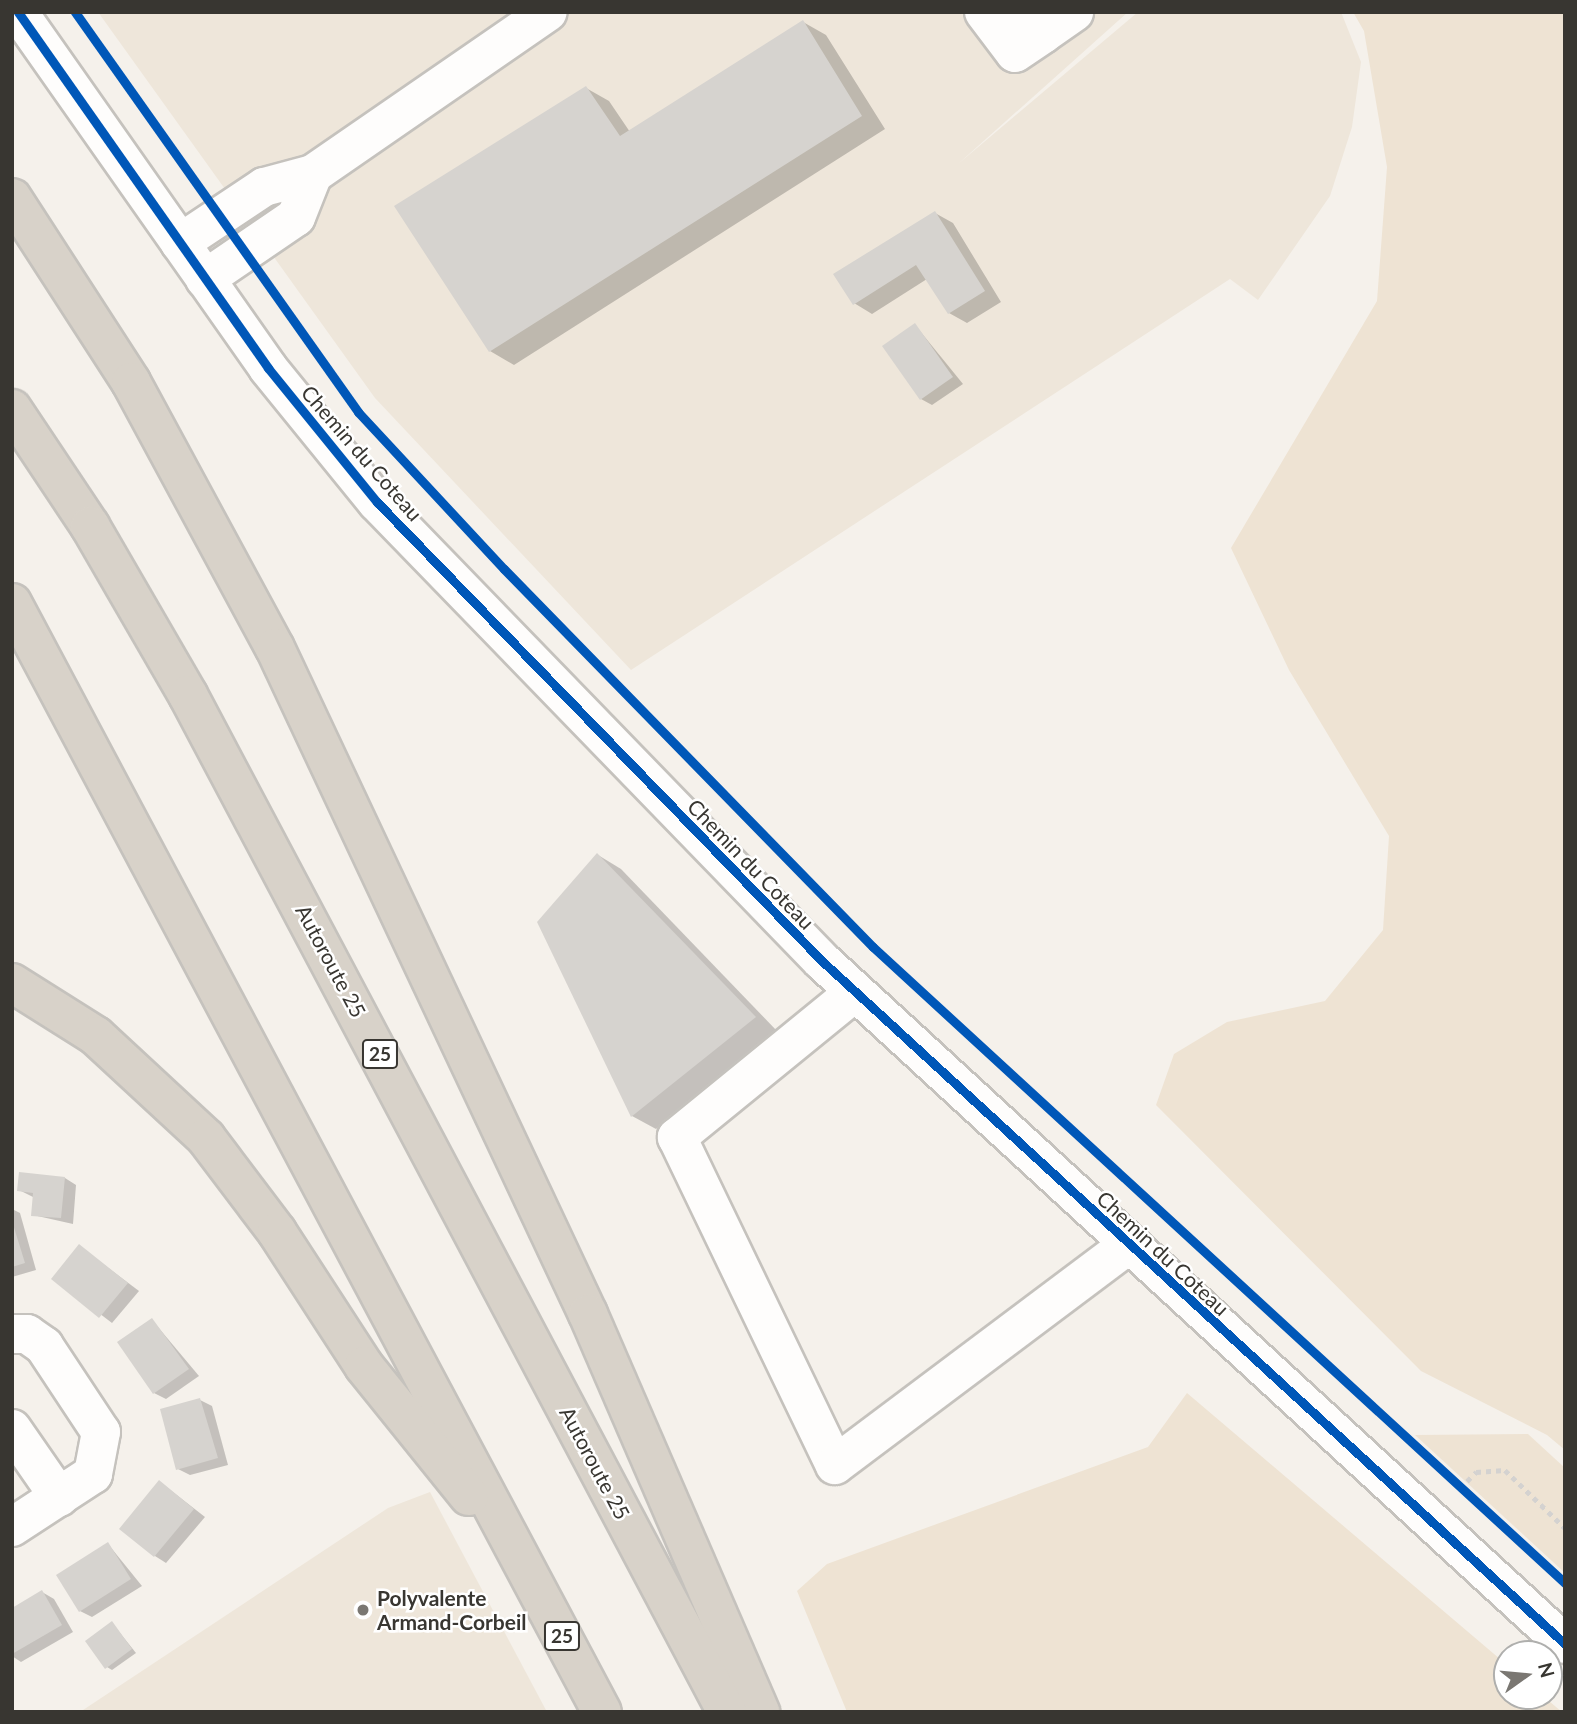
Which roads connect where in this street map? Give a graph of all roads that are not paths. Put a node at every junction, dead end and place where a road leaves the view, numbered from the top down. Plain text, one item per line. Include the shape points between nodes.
1 (548, 12) edge
2 (984, 12) edge
3 (1074, 12) edge
4 (20, 13) edge
5 (1035, 23) edge
6 (313, 174) junction
7 (12, 198) edge
8 (180, 243) junction
9 (205, 279) junction
10 (12, 409) edge
11 (12, 603) edge
12 (12, 983) edge
13 (855, 992) junction
14 (1128, 1245) junction
15 (12, 1334) edge
16 (12, 1429) edge
17 (59, 1497) junction
18 (12, 1527) edge
19 (521, 1559) junction
20 (1565, 1644) edge
21 (602, 1712) edge
22 (727, 1712) edge
23 (760, 1712) edge

1 - 6 street
2 - 5 street via 1015,53
3 - 5 street
4 - 8 street, Chemin du Coteau
6 - 8 street via 264,187
6 - 9 street via 296,217
7 - 23 highway via 131,382 275,648 588,1314
8 - 9 street, Chemin du Coteau
9 - 13 street, Chemin du Coteau via 291,400 377,502
10 - 22 highway, Autoroute 25 / 25 via 90,526 188,695
11 - 19 highway, 25
12 - 19 highway via 104,1043 206,1138 271,1223 364,1366
13 - 14 street, Chemin du Coteau
13 - 14 street via 677,1137 835,1465
14 - 20 street, Chemin du Coteau
15 - 17 street via 27,1334 44,1346 101,1432 93,1474
16 - 17 street
17 - 18 street
19 - 21 highway, 25

